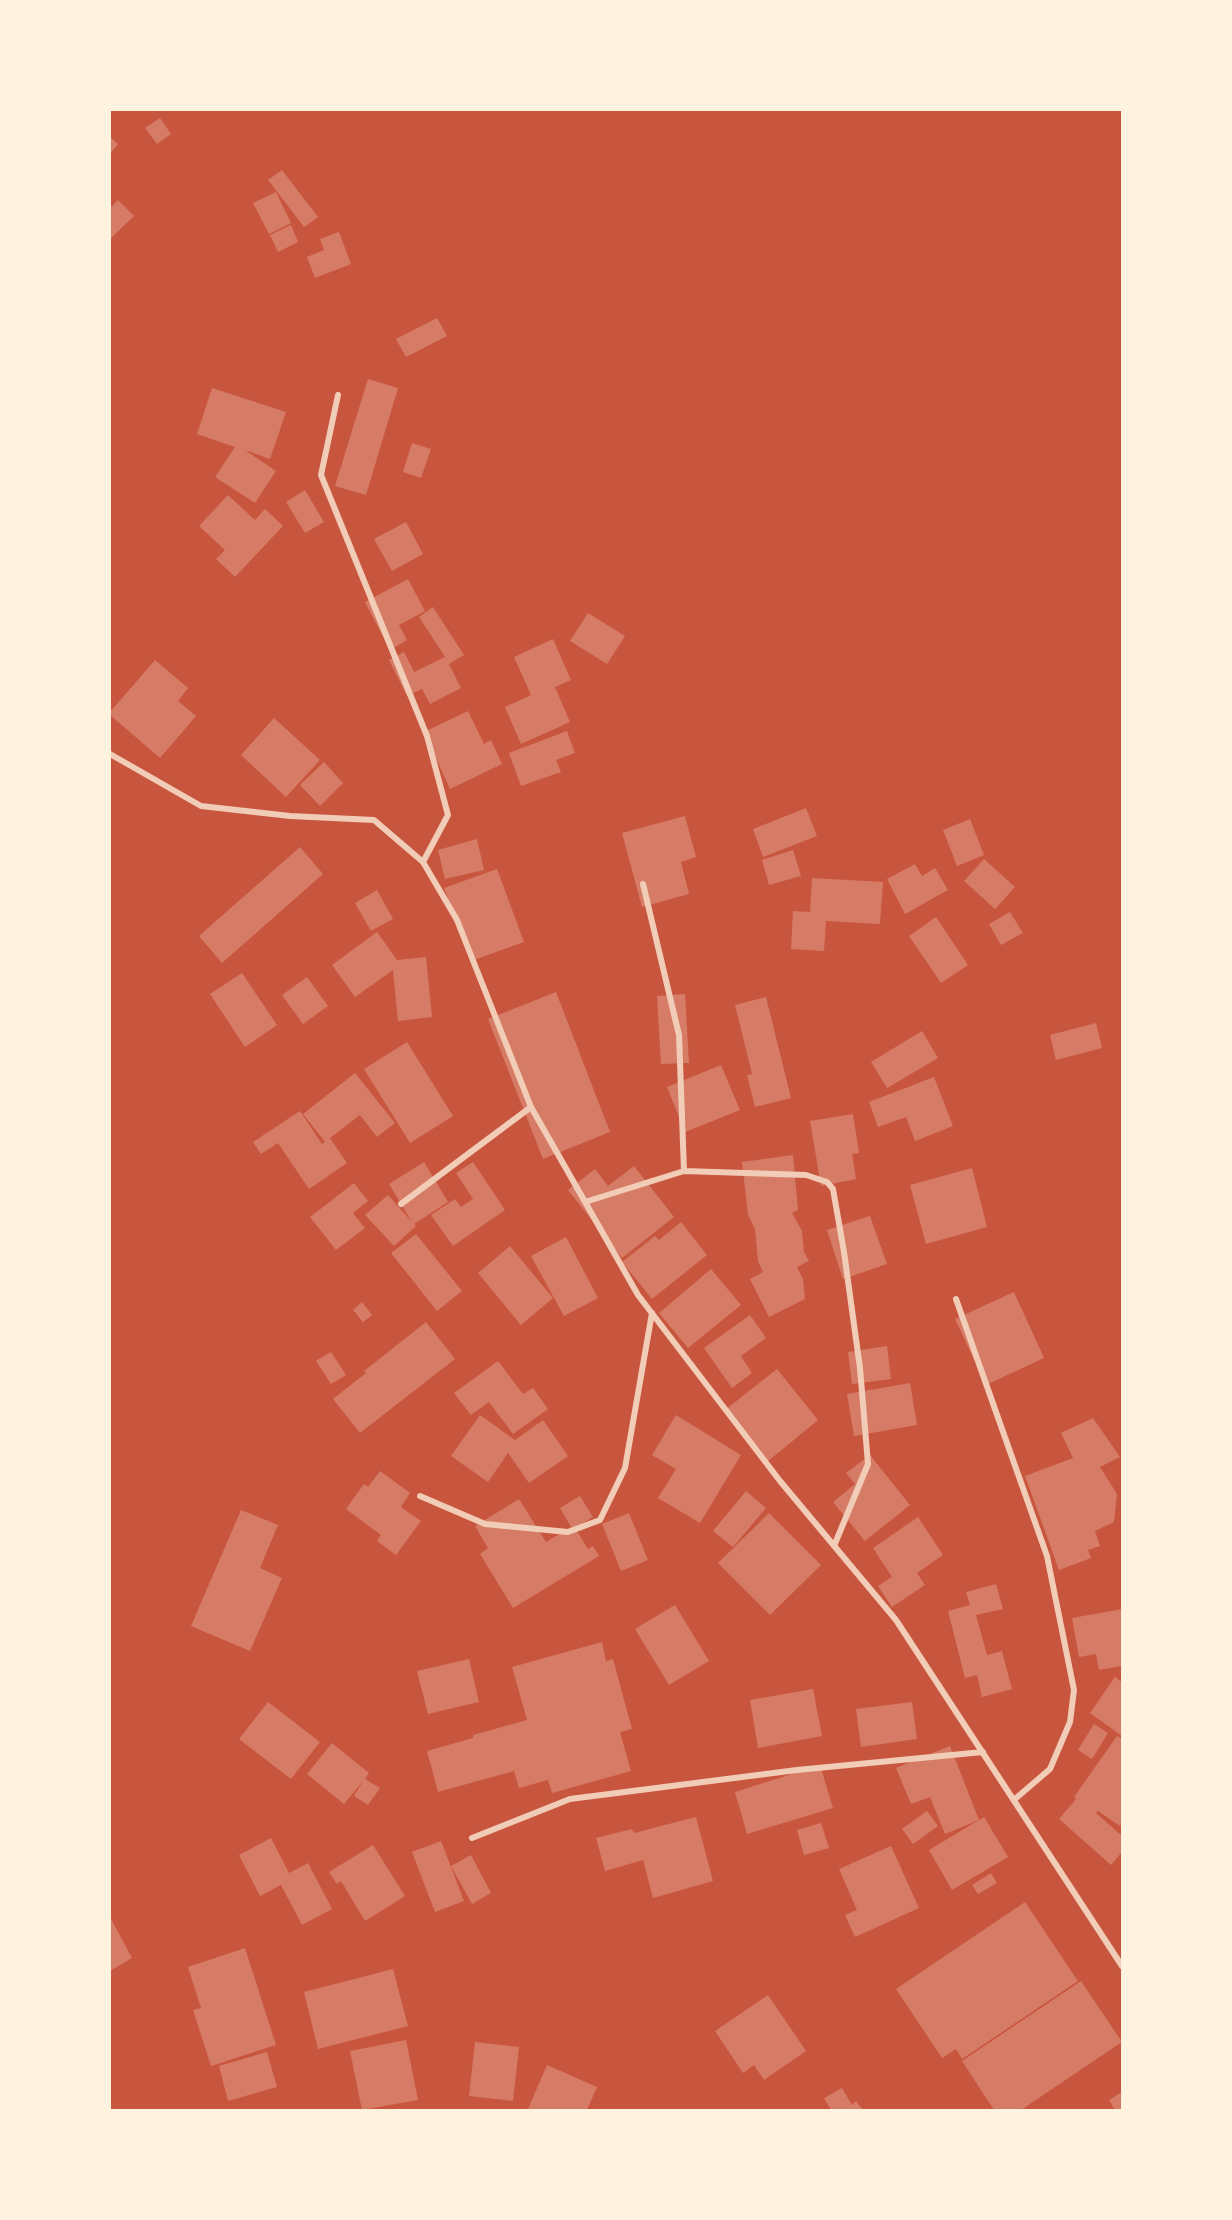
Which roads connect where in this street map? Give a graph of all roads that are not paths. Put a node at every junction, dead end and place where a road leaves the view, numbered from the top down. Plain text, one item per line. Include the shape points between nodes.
1 (338, 395) dead end
2 (110, 754) edge
3 (423, 862) junction
4 (643, 884) dead end
5 (531, 1107) junction
6 (684, 1171) junction
7 (585, 1202) junction
8 (401, 1204) dead end
9 (956, 1299) dead end
10 (652, 1313) junction
11 (420, 1496) dead end
12 (834, 1546) junction
13 (983, 1752) junction
14 (1015, 1799) junction
15 (472, 1838) dead end
16 (1122, 1966) edge

1 - 3 street via 321,476 427,736 448,815
2 - 3 street via 201,806 374,820
3 - 5 street via 457,920
4 - 6 street via 679,1035
5 - 7 street
5 - 8 street
6 - 7 street
6 - 12 street via 806,1175 827,1182 833,1189 860,1368 868,1464
7 - 10 street
9 - 14 street via 1047,1556 1074,1690 1070,1722 1050,1769
10 - 11 street via 625,1468 600,1520 568,1532 485,1524
10 - 12 street
12 - 13 street via 896,1620
13 - 14 street
13 - 15 street via 797,1770 570,1799
14 - 16 street

